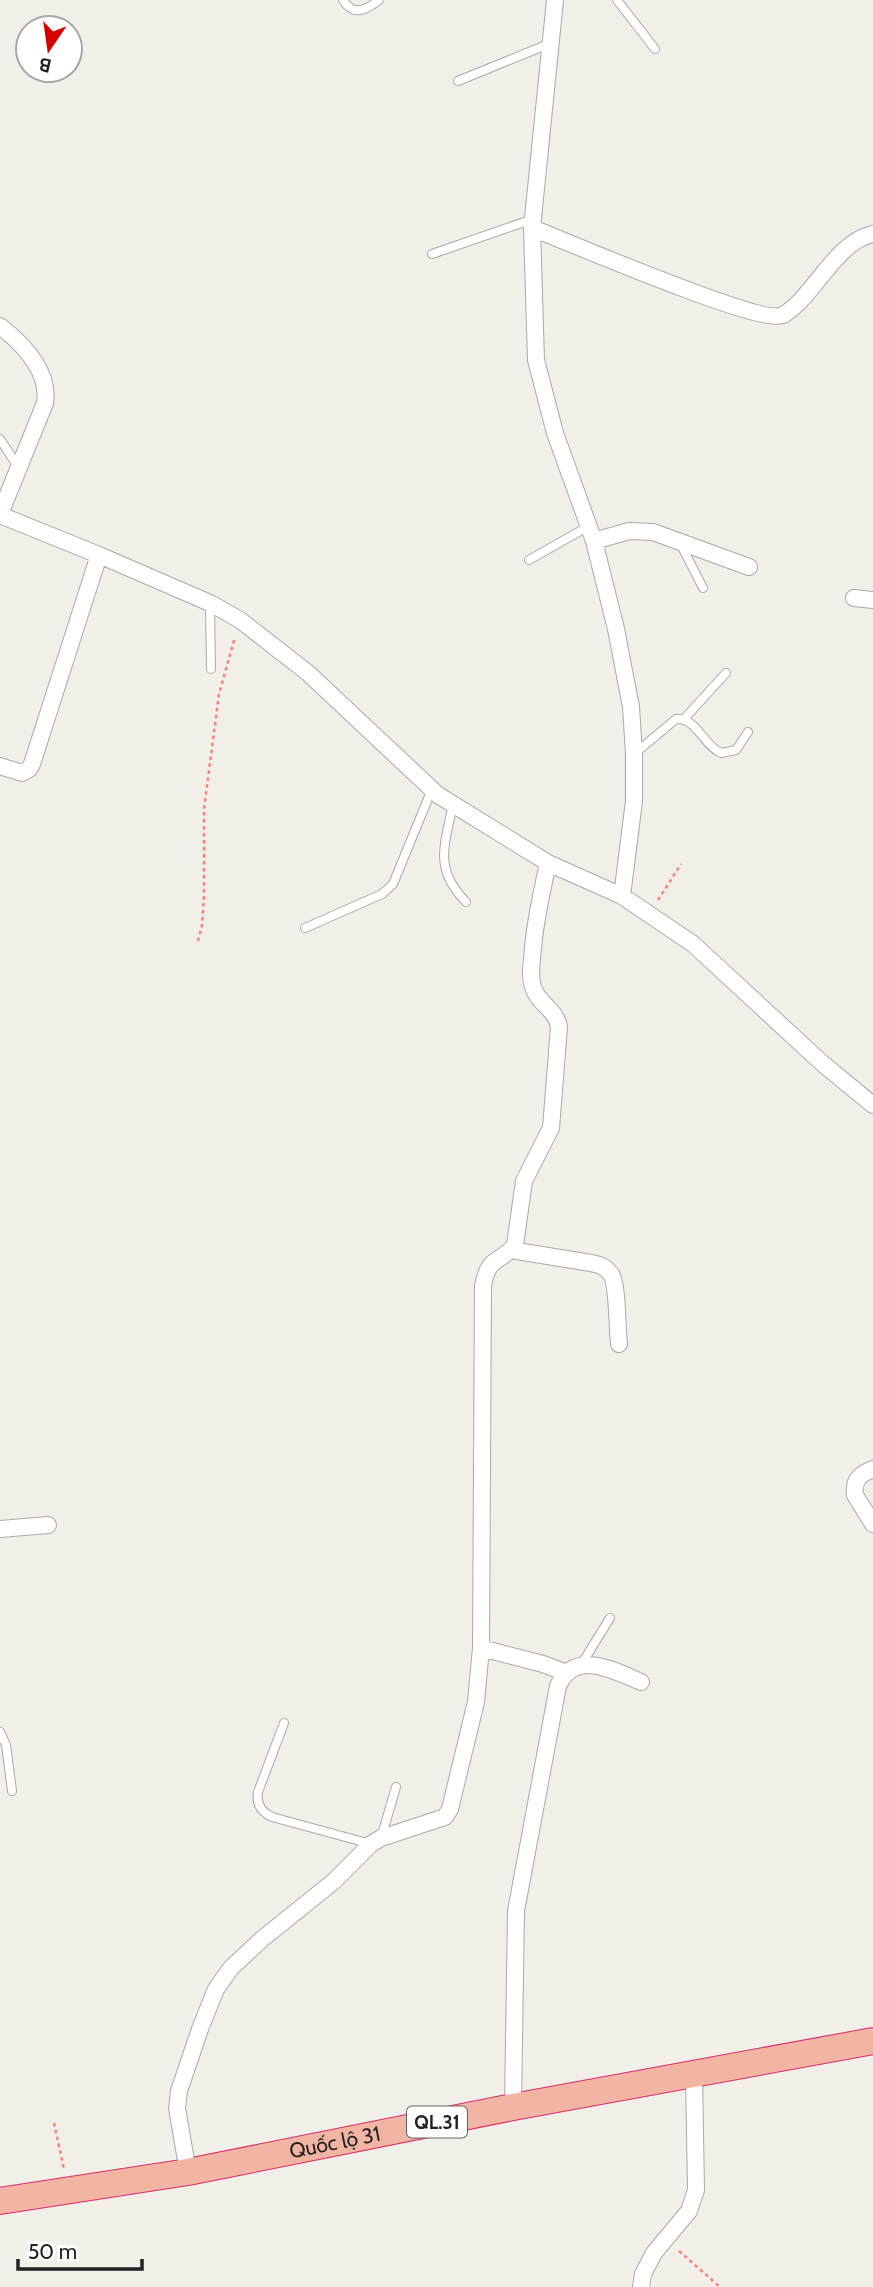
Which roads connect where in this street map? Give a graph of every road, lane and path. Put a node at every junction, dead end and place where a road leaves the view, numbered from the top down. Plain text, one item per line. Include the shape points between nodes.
1 (342, 0) edge
2 (379, 0) edge
3 (555, 0) edge
4 (617, 0) edge
5 (551, 43) junction
6 (655, 49) dead end
7 (458, 80) dead end
8 (533, 223) junction
9 (873, 234) edge
10 (432, 254) dead end
11 (0, 326) edge
12 (0, 439) edge
13 (18, 467) junction
14 (0, 515) edge
15 (591, 534) junction
16 (679, 540) junction
17 (99, 555) junction
18 (529, 560) dead end
19 (749, 567) dead end
20 (703, 588) dead end
21 (854, 598) dead end
22 (873, 600) edge
23 (210, 603) junction
24 (240, 620) junction
25 (211, 669) dead end
26 (726, 673) dead end
27 (684, 719) junction
28 (748, 732) dead end
29 (634, 754) junction
30 (0, 766) edge
31 (432, 789) junction
32 (453, 804) junction
33 (548, 863) junction
34 (681, 864) dead end
35 (622, 896) junction
36 (466, 902) dead end
37 (649, 914) junction
38 (305, 928) dead end
39 (198, 941) dead end
40 (873, 1105) edge
41 (511, 1250) junction
42 (619, 1343) dead end
43 (873, 1469) edge
44 (873, 1524) edge
45 (48, 1525) dead end
46 (0, 1529) edge
47 (610, 1618) dead end
48 (481, 1648) junction
49 (581, 1665) junction
50 (564, 1672) junction
51 (641, 1682) dead end
52 (284, 1723) dead end
53 (0, 1732) edge
54 (396, 1787) dead end
55 (12, 1791) dead end
56 (376, 1841) junction
57 (873, 2041) edge
58 (694, 2074) junction
59 (513, 2107) junction
60 (54, 2123) dead end
61 (188, 2172) junction
62 (68, 2189) junction
63 (0, 2201) edge
64 (666, 2239) junction
65 (641, 2287) edge
66 (720, 2287) edge

1 - 2 lane via 356,11
3 - 5 street
4 - 6 lane
5 - 7 lane
5 - 8 street
8 - 9 street via 730,306 766,316 780,316 794,306 841,253
8 - 10 lane
8 - 15 street via 537,360 555,433
11 - 13 street via 23,347 46,387
12 - 13 lane
13 - 14 street
14 - 17 street
15 - 16 street via 640,530
15 - 18 lane
15 - 29 street via 616,629
16 - 19 street
16 - 20 lane
17 - 23 street
17 - 30 street via 32,764 22,773
21 - 22 street
23 - 24 street
23 - 25 lane
24 - 31 street via 308,673
24 - 39 path via 219,694 205,796 204,896
26 - 27 lane
27 - 28 lane via 721,753 736,750
27 - 29 lane via 672,720
29 - 35 street via 634,801
31 - 32 street
31 - 38 lane via 393,884 382,894
32 - 33 street
32 - 36 lane via 444,864 453,888
33 - 35 street
33 - 41 street via 536,915 531,977 536,996 557,1019 553,1117 548,1137 524,1181
34 - 37 path
35 - 37 street
37 - 40 street via 693,944
41 - 42 street via 604,1267 614,1281
41 - 48 street via 492,1263 484,1286
43 - 44 street via 862,1474 854,1490
45 - 46 street
47 - 49 lane
48 - 50 street
48 - 56 street via 475,1702 450,1810 444,1817
49 - 50 street
49 - 51 street via 611,1669
50 - 59 street via 516,1911
52 - 56 lane via 258,1792 260,1809 272,1817
53 - 55 lane
54 - 56 lane
56 - 61 street via 262,1939 216,1989 178,2099
57 - 58 highway, Quốc lộ 31 / QL.31
58 - 59 highway, Quốc lộ 31 / QL.31
58 - 64 street via 696,2190 689,2211
59 - 61 highway, Quốc lộ 31 / QL.31
60 - 62 path
61 - 62 highway, Quốc lộ 31 / QL.31
62 - 63 highway, Quốc lộ 31 / QL.31
64 - 65 street via 643,2274
64 - 66 path

